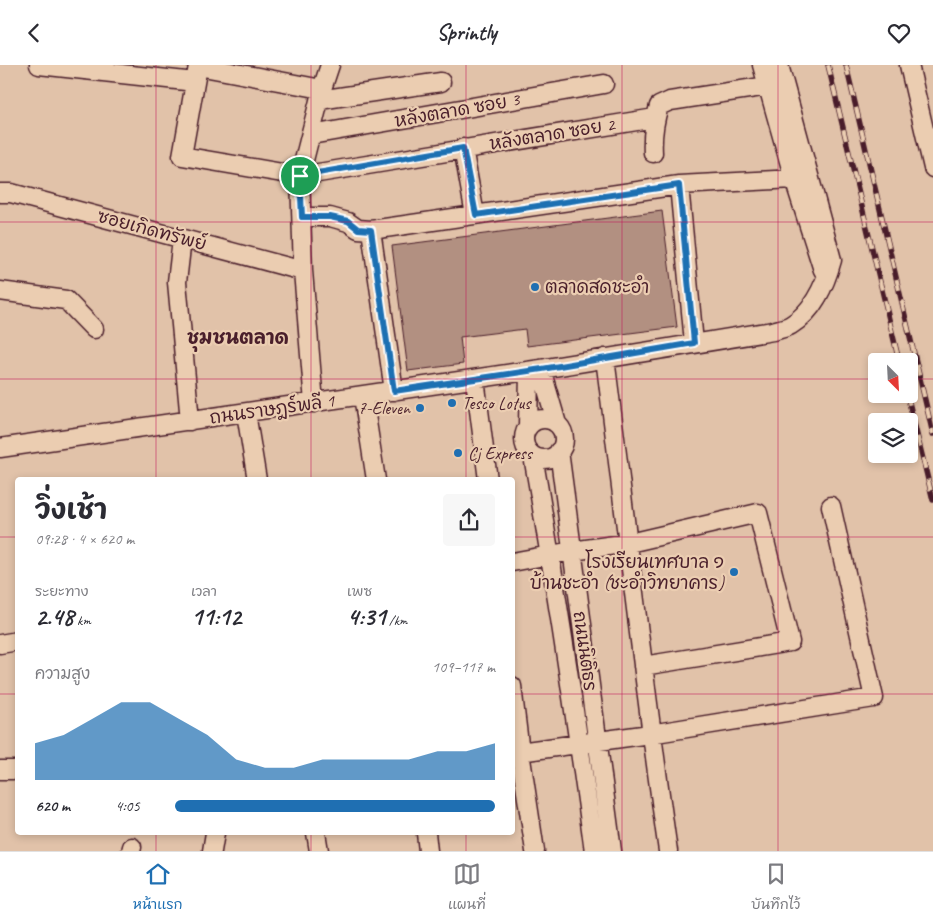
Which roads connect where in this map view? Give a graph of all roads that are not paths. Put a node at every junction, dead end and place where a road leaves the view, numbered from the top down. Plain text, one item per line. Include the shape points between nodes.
1 (39, 65) edge
2 (330, 65) edge
3 (762, 65) edge
4 (779, 65) edge
5 (909, 65) edge
6 (102, 69) edge
7 (195, 82) junction
8 (441, 82) dead end
9 (604, 85) dead end
10 (768, 86) junction
11 (320, 95) junction
12 (655, 118) junction
13 (311, 135) junction
14 (463, 148) junction
15 (654, 153) dead end
16 (933, 168) edge
17 (300, 176) junction
18 (794, 179) junction
19 (679, 185) junction
20 (0, 193) edge
21 (476, 215) junction
22 (302, 217) junction
23 (371, 230) junction
24 (182, 239) junction
25 (303, 271) junction
26 (827, 280) junction
27 (0, 291) edge
28 (94, 329) dead end
29 (694, 343) junction
30 (604, 358) junction
31 (535, 370) junction
32 (475, 379) junction
33 (394, 391) junction
34 (362, 396) junction
35 (314, 403) junction
36 (246, 413) junction
37 (190, 421) junction
38 (557, 424) junction
39 (528, 427) junction
40 (0, 448) edge
41 (559, 451) junction
42 (533, 456) junction
43 (257, 477) edge
44 (376, 477) edge
45 (488, 477) edge
46 (831, 506) dead end
47 (629, 543) junction
48 (572, 551) junction
49 (550, 554) junction
50 (515, 561) edge
51 (15, 642) edge
52 (0, 644) edge
53 (643, 667) junction
54 (650, 734) junction
55 (515, 736) edge
56 (597, 742) junction
57 (580, 744) junction
58 (516, 753) edge
59 (0, 770) edge
60 (15, 770) edge
61 (215, 835) edge
62 (316, 835) edge
63 (426, 835) edge
64 (212, 851) edge
65 (319, 851) edge
66 (428, 851) edge
67 (535, 851) edge
68 (594, 851) edge
69 (612, 851) edge
70 (668, 851) edge

1 - 6 street
2 - 11 street
3 - 10 street
4 - 26 street, ถนนราษฎร์พลี 1 via 832,261
5 - 16 street
6 - 7 street
7 - 11 street via 198,66
7 - 17 street, หลังตลาด ซอย 2 via 182,156
8 - 11 street
9 - 13 street, หลังตลาด ซอย 3
10 - 12 street via 670,101 659,106
10 - 18 street
11 - 13 street
12 - 14 street, หลังตลาด ซอย 2
12 - 15 street
13 - 17 street
14 - 17 street, หลังตลาด ซอย 2
14 - 21 street
17 - 22 street
18 - 19 street
18 - 26 street
19 - 21 street
19 - 29 street
20 - 24 street, ซอยเกิดทรัพย์ via 11,193
21 - 23 street
22 - 23 street via 330,217 348,221 358,229
22 - 25 street
23 - 33 street
24 - 25 street, ซอยเกิดทรัพย์
24 - 37 street via 177,281
25 - 35 street
26 - 29 street, ถนนราษฎร์พลี 1 via 807,312 791,325 773,331
27 - 28 street via 66,300
29 - 30 street, ถนนราษฎร์พลี 1
30 - 31 street, ถนนราษฎร์พลี 1
30 - 47 street
31 - 32 street, ถนนราษฎร์พลี 1
31 - 38 street
31 - 39 street
32 - 33 street, ถนนราษฎร์พลี 1
32 - 45 street
33 - 34 street, ถนนราษฎร์พลี 1
34 - 35 street, ถนนราษฎร์พลี 1
34 - 44 street
35 - 36 street, ถนนราษฎร์พลี 1
36 - 37 street, ถนนราษฎร์พลี 1
36 - 43 street
37 - 40 street, ถนนราษฎร์พลี 1
38 - 39 street via 545,419 532,422
38 - 41 street via 564,442
39 - 42 street via 524,433 525,446
41 - 42 street via 546,459
41 - 48 street, ถนนนิติธร
42 - 49 street, ถนนนิติธร
46 - 54 street via 874,698
47 - 48 street
47 - 53 street
47 - 53 street via 758,513 790,642
48 - 49 street
48 - 56 street, ถนนนิติธร
49 - 50 street
49 - 57 street, ถนนนิติธร
51 - 52 street
53 - 54 street
54 - 56 street
54 - 70 street
55 - 58 street
56 - 57 street
56 - 69 street, ถนนนิติธร
57 - 58 street
57 - 68 street, ถนนนิติธร
58 - 67 street
59 - 60 street
61 - 64 street
62 - 65 street
63 - 66 street

